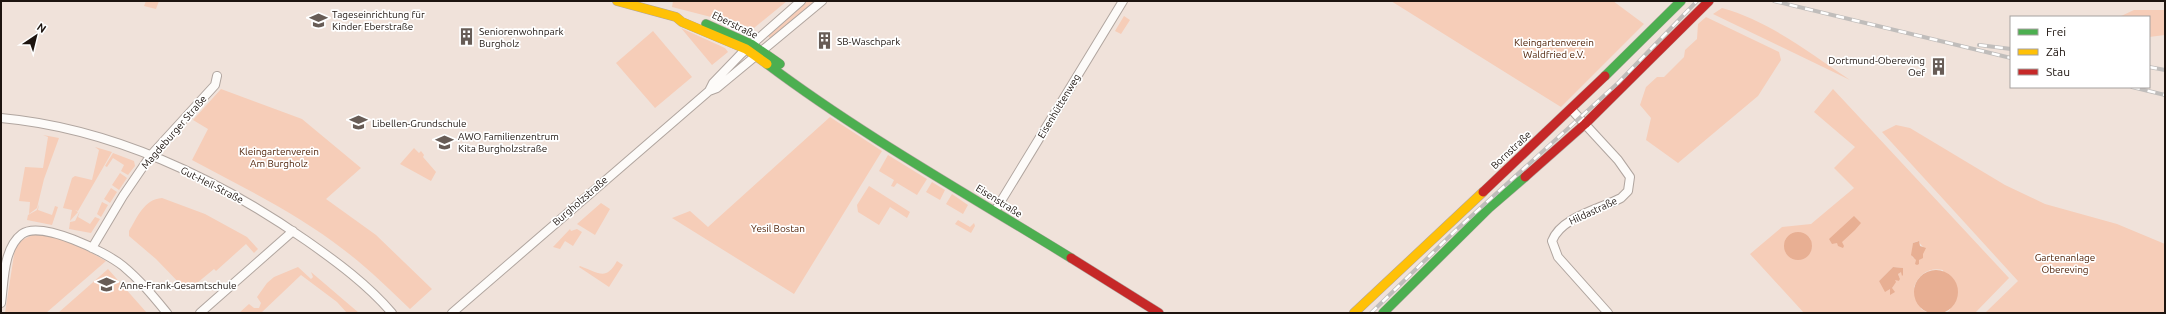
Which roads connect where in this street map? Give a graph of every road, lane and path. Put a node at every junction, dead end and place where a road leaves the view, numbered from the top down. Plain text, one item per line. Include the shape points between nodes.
1 (618, 1) edge
2 (801, 1) edge
3 (822, 1) edge
4 (1123, 1) edge
5 (1682, 1) edge
6 (1709, 1) edge
7 (748, 47) junction
8 (758, 54) junction
9 (217, 76) dead end
10 (709, 91) junction
11 (1571, 109) junction
12 (1, 118) edge
13 (1585, 124) junction
14 (151, 155) junction
15 (995, 211) junction
16 (292, 231) junction
17 (92, 248) junction
18 (1, 303) edge
19 (166, 313) edge
20 (200, 313) edge
21 (392, 313) edge
22 (452, 313) edge
23 (1159, 313) edge
24 (1354, 313) edge
25 (1383, 313) edge
26 (1608, 313) edge

1 - 7 main road, Eberstraße via 676,17 682,22
2 - 7 street, Burgholzstraße
3 - 8 street, Burgholzstraße
4 - 15 street, Eisenhüttenweg
5 - 11 main road, Bornstraße
6 - 13 main road
7 - 8 main road, Eberstraße
7 - 10 street, Burgholzstraße via 713,83
8 - 10 street, Burgholzstraße via 717,88
8 - 15 main road, Eisenstraße via 814,90 828,106 853,124
9 - 14 street, Magdeburger Straße via 215,85
10 - 22 street, Burgholzstraße
11 - 13 street, Hildastraße
11 - 24 main road, Bornstraße
12 - 14 street, Gut-Heil-Straße via 35,121 84,132
13 - 25 main road via 1489,208
13 - 26 street, Hildastraße via 1627,172 1630,177 1629,187 1621,198 1563,225 1552,241 1558,257
14 - 16 street, Gut-Heil-Straße via 224,191
14 - 17 street, Magdeburger Straße
15 - 23 main road, Eisenstraße
16 - 20 street
16 - 21 street, Gut-Heil-Straße via 344,268
17 - 18 street via 39,230 29,230 22,234 13,243 8,256
17 - 19 street via 121,264

